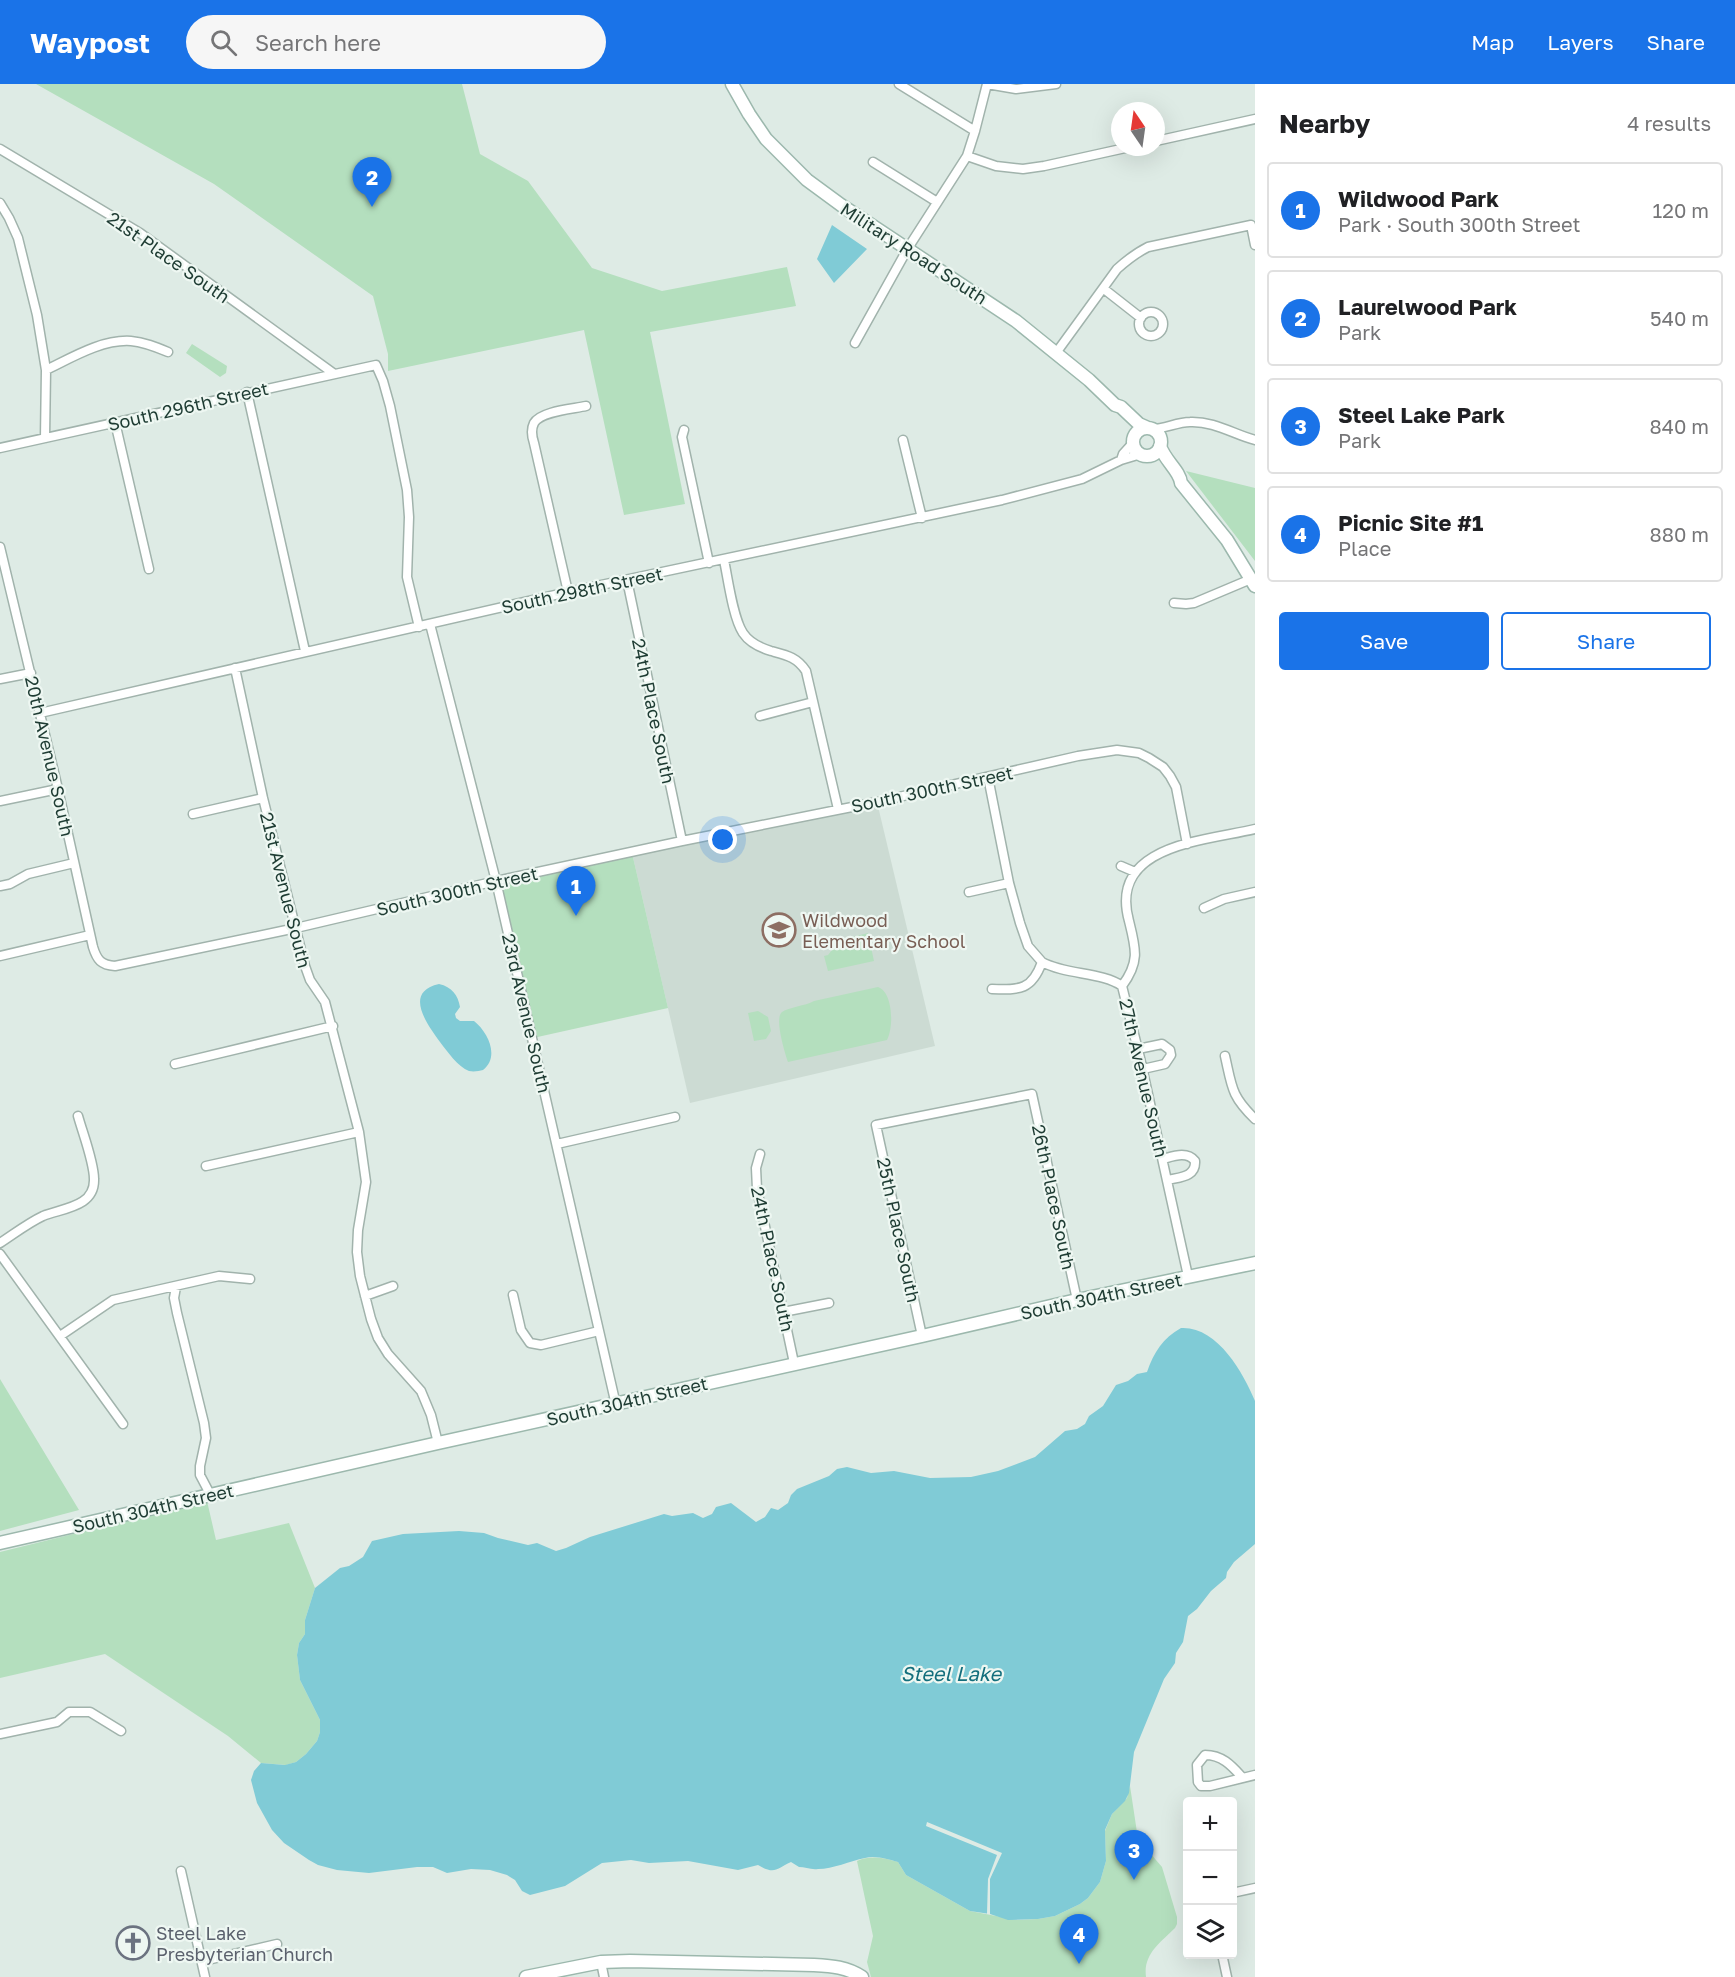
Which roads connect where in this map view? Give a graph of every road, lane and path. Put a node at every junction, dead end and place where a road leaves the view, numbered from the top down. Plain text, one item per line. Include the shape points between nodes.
1 (732, 84) edge
2 (899, 84) edge
3 (987, 84) edge
4 (1056, 84) edge
5 (1255, 119) edge
6 (975, 131) junction
7 (1165, 139) edge
8 (0, 150) edge
9 (1111, 151) edge
10 (967, 156) junction
11 (873, 162) dead end
12 (937, 202) junction
13 (0, 203) edge
14 (1255, 245) edge
15 (908, 248) junction
16 (1104, 289) junction
17 (1141, 318) dead end
18 (855, 343) dead end
19 (168, 352) dead end
20 (1056, 353) junction
21 (46, 370) junction
22 (333, 374) junction
23 (247, 393) junction
24 (1115, 405) junction
25 (586, 406) dead end
26 (115, 422) junction
27 (1172, 426) junction
28 (1150, 428) junction
29 (684, 430) dead end
30 (45, 438) junction
31 (903, 440) dead end
32 (1255, 440) edge
33 (1133, 441) junction
34 (1160, 444) junction
35 (0, 448) edge
36 (1144, 455) junction
37 (1121, 460) junction
38 (1181, 483) junction
39 (922, 518) junction
40 (0, 547) edge
41 (724, 560) junction
42 (709, 563) junction
43 (149, 569) dead end
44 (627, 580) junction
45 (1253, 583) edge
46 (568, 592) junction
47 (1174, 603) dead end
48 (430, 624) junction
49 (419, 627) junction
50 (304, 651) junction
51 (235, 668) junction
52 (31, 673) junction
53 (0, 679) edge
54 (813, 702) junction
55 (40, 713) junction
56 (760, 716) dead end
57 (988, 777) junction
58 (58, 789) junction
59 (262, 798) junction
60 (0, 801) edge
61 (838, 809) junction
62 (193, 814) dead end
63 (1255, 829) edge
64 (682, 841) junction
65 (1187, 844) junction
66 (74, 863) junction
67 (1121, 866) dead end
68 (1135, 872) junction
69 (496, 881) junction
70 (1009, 883) junction
71 (0, 886) edge
72 (969, 892) dead end
73 (1255, 892) edge
74 (1204, 908) dead end
75 (296, 928) junction
76 (90, 935) junction
77 (0, 956) edge
78 (1042, 962) junction
79 (101, 963) joint
80 (1122, 986) junction
81 (992, 989) dead end
82 (333, 1026) junction
83 (1138, 1049) junction
84 (1225, 1056) dead end
85 (175, 1064) dead end
86 (1143, 1069) junction
87 (78, 1116) dead end
88 (675, 1117) dead end
89 (1255, 1119) edge
90 (876, 1125) joint
91 (359, 1132) junction
92 (556, 1144) junction
93 (760, 1154) dead end
94 (1163, 1159) junction
95 (206, 1166) dead end
96 (1167, 1179) junction
97 (0, 1243) edge
98 (0, 1254) edge
99 (1255, 1263) edge
100 (1188, 1276) junction
101 (250, 1279) dead end
102 (393, 1286) dead end
103 (176, 1287) junction
104 (513, 1295) dead end
105 (365, 1296) junction
106 (1077, 1300) junction
107 (829, 1303) dead end
108 (783, 1312) junction
109 (599, 1331) junction
110 (60, 1336) junction
111 (922, 1336) junction
112 (794, 1363) junction
113 (616, 1405) junction
114 (123, 1424) dead end
115 (438, 1443) junction
116 (210, 1494) junction
117 (0, 1544) edge
118 (121, 1731) dead end
119 (0, 1734) edge
120 (1255, 1775) edge
121 (1242, 1777) junction
122 (181, 1871) dead end
123 (1255, 1888) edge
124 (1237, 1892) edge
125 (277, 1944) dead end
126 (1223, 1959) edge
127 (203, 1961) junction
128 (601, 1962) junction
129 (205, 1977) edge
130 (526, 1977) edge
131 (604, 1977) edge
132 (862, 1977) edge
133 (1227, 1977) edge

1 - 15 street, Military Road South via 756,124 792,166 828,196
2 - 6 street
3 - 4 street via 1010,89
3 - 6 street
5 - 7 street
6 - 10 street
8 - 22 street, 21st Place South via 140,233
9 - 10 street via 1023,169 996,166
10 - 12 street
11 - 12 street
12 - 15 street
13 - 21 street via 15,229 23,256
14 - 16 street via 1251,225 1148,247 1126,260
15 - 18 street
15 - 20 street, Military Road South
16 - 17 street
16 - 20 street
19 - 21 street via 140,342 114,342
20 - 24 street, Military Road South
21 - 30 street
22 - 23 street, South 296th Street
22 - 49 street, South 296th Street via 376,365 383,381 406,490 408,577
23 - 26 street, South 296th Street
23 - 50 street
24 - 28 street, Military Road South
24 - 33 street, Military Road South
25 - 46 street via 540,417 532,432
26 - 30 street, South 296th Street
26 - 43 street
27 - 28 street
27 - 32 street via 1209,423
27 - 34 street
28 - 33 street via 1137,431
28 - 34 street via 1158,433
29 - 42 street via 682,437
30 - 35 street, South 296th Street
31 - 39 street
33 - 36 street via 1134,448
33 - 37 street, South 298th Street
34 - 36 street via 1155,453
34 - 38 street
36 - 37 street, South 298th Street
36 - 38 street
37 - 39 street, South 298th Street via 1065,485
38 - 45 street via 1227,540
39 - 41 street, South 298th Street
40 - 52 street, 20th Avenue South
41 - 42 street, South 298th Street
41 - 54 street via 744,635 801,663 807,671
42 - 44 street, South 298th Street
44 - 46 street, South 298th Street
44 - 64 street, 24th Place South
45 - 47 street via 1199,601
46 - 48 street, South 298th Street
48 - 49 street, South 298th Street
48 - 69 street, 23rd Avenue South
49 - 50 street, South 298th Street
50 - 51 street, South 298th Street
51 - 55 street, South 298th Street
51 - 59 street, 21st Avenue South
52 - 53 street
52 - 55 street, 20th Avenue South
54 - 56 street
54 - 61 street
55 - 58 street, 20th Avenue South
57 - 61 street, South 300th Street
57 - 65 street, South 300th Street via 1078,756 1117,750 1138,753 1163,767 1176,787
57 - 70 street
58 - 60 street
58 - 66 street, 20th Avenue South
59 - 62 street
59 - 75 street, 21st Avenue South
61 - 64 street, South 300th Street
63 - 65 street
64 - 69 street, South 300th Street
65 - 68 street via 1157,854
66 - 71 street via 28,874
66 - 76 street, 20th Avenue South
67 - 68 street
68 - 80 street, 27th Avenue South via 1125,900 1135,965
69 - 75 street, South 300th Street
69 - 92 street, 23rd Avenue South
70 - 72 street
70 - 78 street via 1026,942
73 - 74 street
75 - 79 street, South 300th Street via 115,966
75 - 82 street, 21st Avenue South via 310,980 325,1002
76 - 77 street
76 - 79 street, 20th Avenue South
78 - 80 street
78 - 81 street via 1030,984 1014,990
80 - 83 street, 27th Avenue South
82 - 85 street
82 - 91 street, 21st Avenue South
83 - 86 street, 27th Avenue South
83 - 86 street via 1162,1044 1170,1050 1165,1064
84 - 89 street via 1234,1094
86 - 94 street, 27th Avenue South
87 - 97 street via 94,1176 89,1197 42,1217
88 - 92 street
90 - 106 street, 26th Place South via 1032,1095
90 - 111 street, 25th Place South
91 - 95 street
91 - 105 street, 21st Avenue South via 366,1182 357,1252
92 - 109 street, 23rd Avenue South
93 - 108 street, 24th Place South via 756,1185
94 - 96 street, 27th Avenue South
94 - 96 street via 1184,1154 1195,1161 1190,1174
96 - 100 street, 27th Avenue South
98 - 110 street
99 - 100 street, South 304th Street
100 - 106 street, South 304th Street
101 - 103 street via 219,1276
102 - 105 street
103 - 110 street via 113,1300
103 - 116 street via 174,1298 206,1438 200,1475
104 - 109 street via 521,1330 530,1343
105 - 115 street, 21st Avenue South via 382,1346 421,1391
106 - 111 street, South 304th Street
107 - 108 street
108 - 112 street, 24th Place South
109 - 113 street, 23rd Avenue South
110 - 114 street
111 - 112 street, South 304th Street
112 - 113 street, South 304th Street
113 - 115 street, South 304th Street
115 - 116 street, South 304th Street
116 - 117 street, South 304th Street
118 - 119 street via 90,1712 69,1712 57,1722
120 - 121 street
121 - 121 street via 1230,1764 1211,1755 1205,1755 1197,1766 1201,1786
122 - 127 street
123 - 124 street
125 - 127 street
126 - 133 street
127 - 129 street
128 - 130 street
128 - 131 street
128 - 132 street via 814,1965 843,1967

